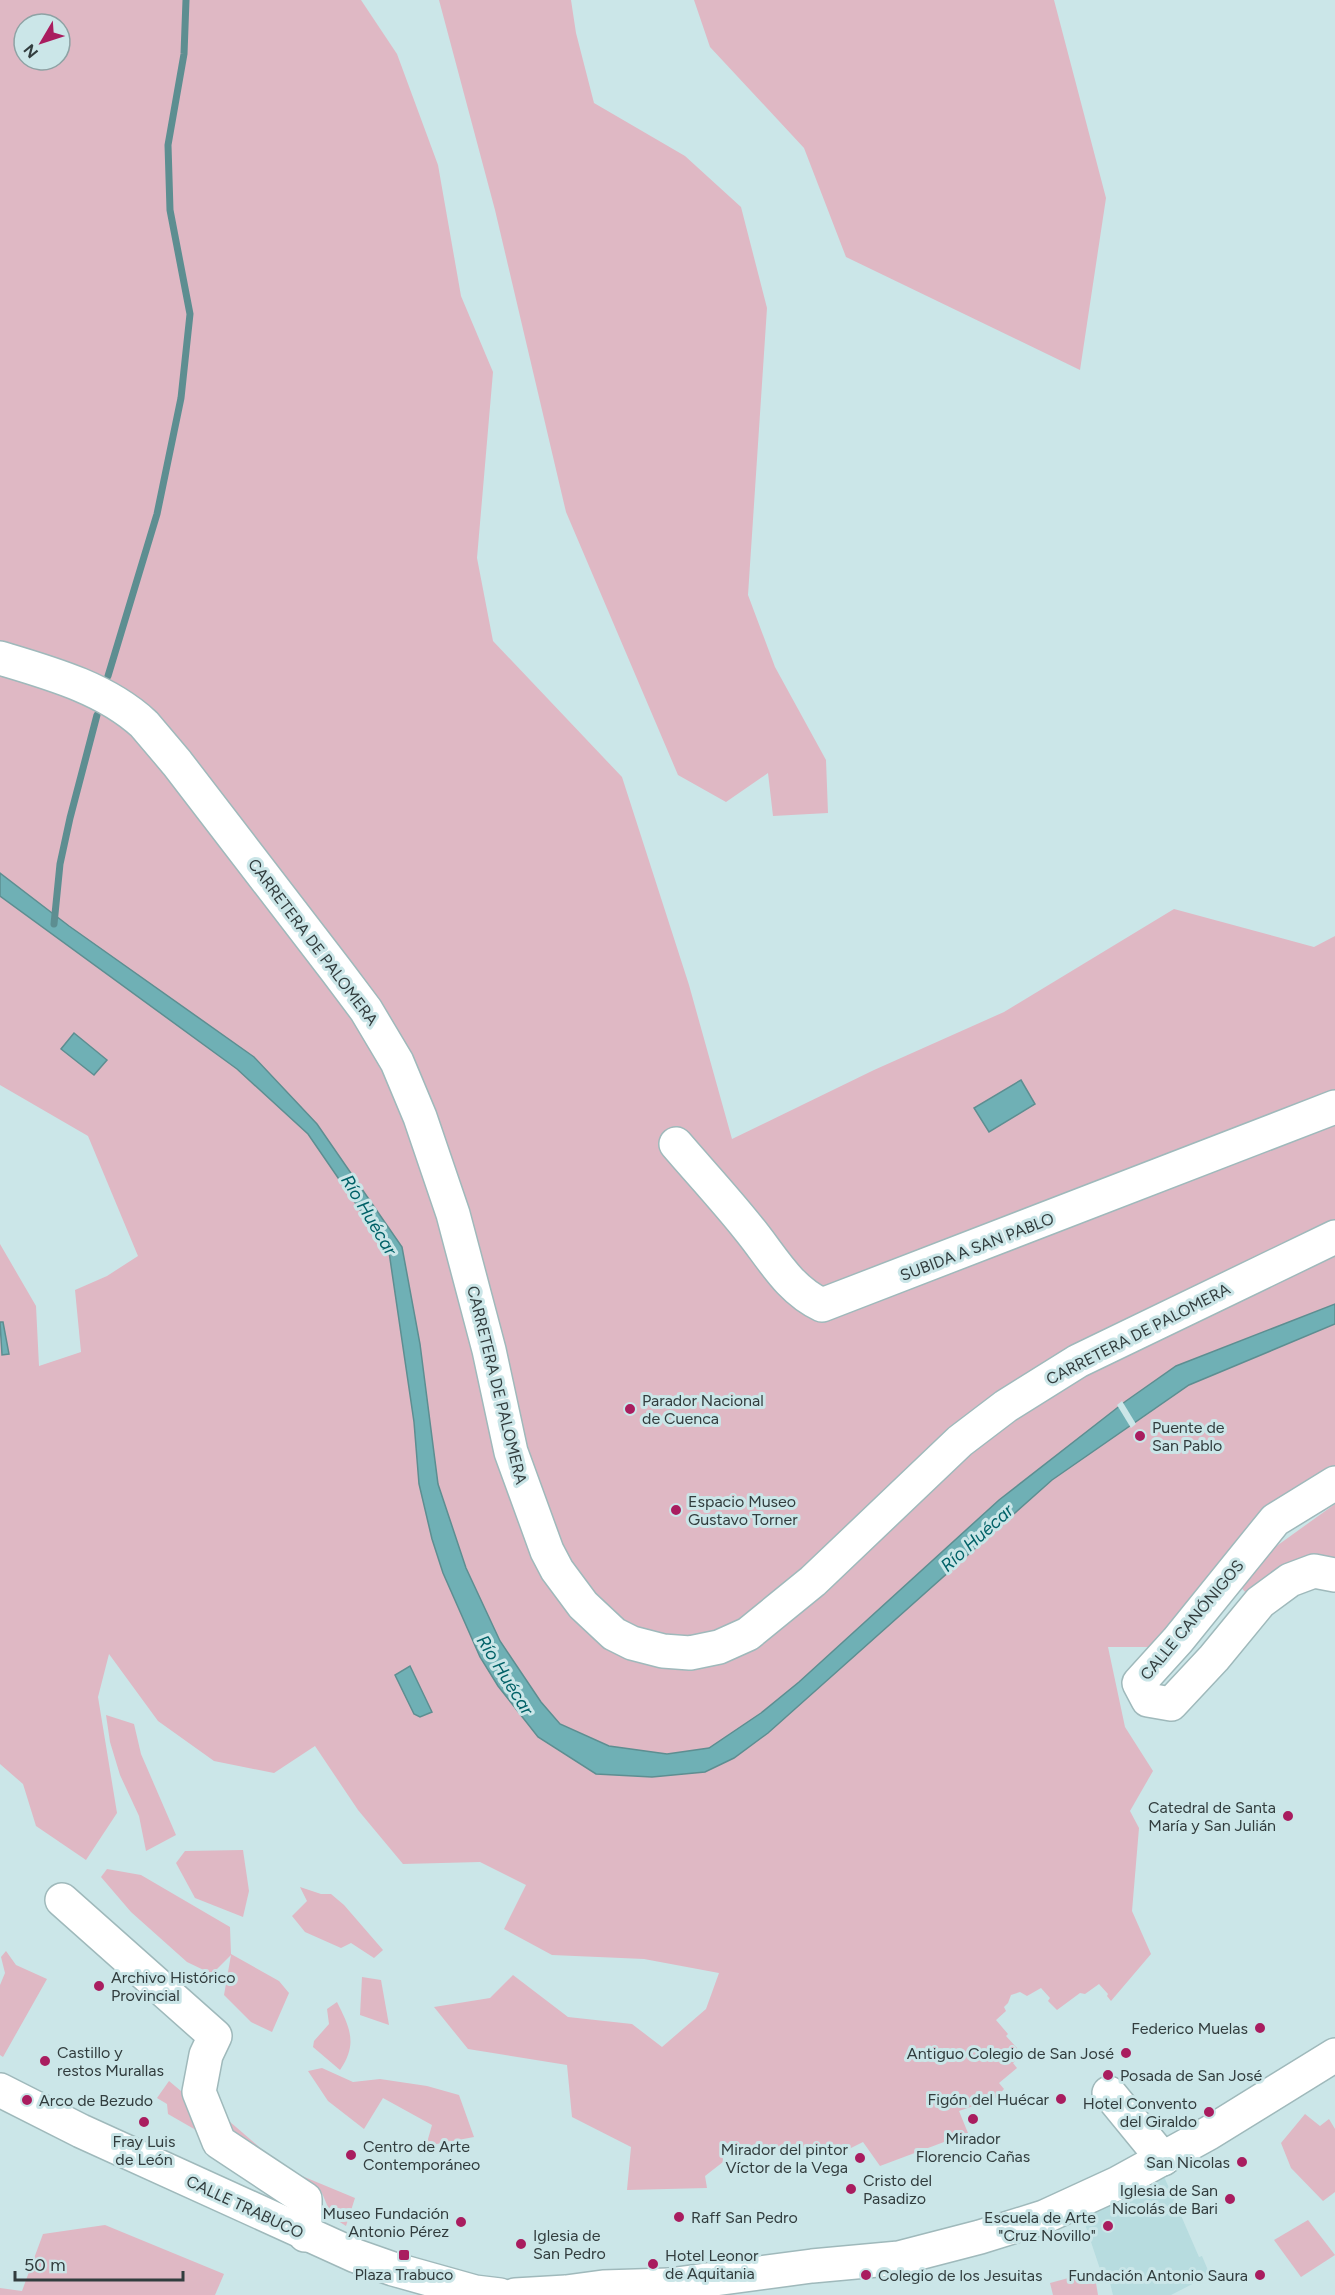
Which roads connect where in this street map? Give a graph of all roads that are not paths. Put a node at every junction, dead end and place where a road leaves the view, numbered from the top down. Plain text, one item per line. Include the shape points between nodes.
1 (0, 658) edge
2 (1335, 1107) edge
3 (676, 1144) dead end
4 (1335, 1237) edge
5 (1335, 1484) edge
6 (1335, 1575) edge
7 (62, 1900) dead end
8 (1335, 2055) edge
9 (1, 2091) edge
10 (1109, 2093) dead end
11 (1163, 2158) junction
12 (305, 2235) junction
13 (500, 2295) edge
14 (515, 2295) edge

1 - 4 street, CARRETERA DE PALOMERA via 80,685 117,703 144,724 377,1028 405,1079 453,1214 489,1350 508,1442 547,1551 583,1605 614,1634 632,1643 690,1653 719,1647 748,1634 813,1581 960,1441 1006,1406 1078,1361
2 - 3 street, SUBIDA A SAN PABLO via 822,1305 790,1284 748,1227
5 - 6 street, CALLE CANÓNIGOS via 1275,1520 1138,1683 1148,1700 1171,1704 1260,1602 1290,1580 1314,1571
7 - 12 street via 215,2036 206,2055 199,2092 219,2142 305,2199
8 - 11 street
9 - 12 street, CALLE TRABUCO
10 - 11 street
11 - 14 street via 1029,2223 899,2258 669,2285
12 - 13 street, CALLE TRABUCO via 393,2269

